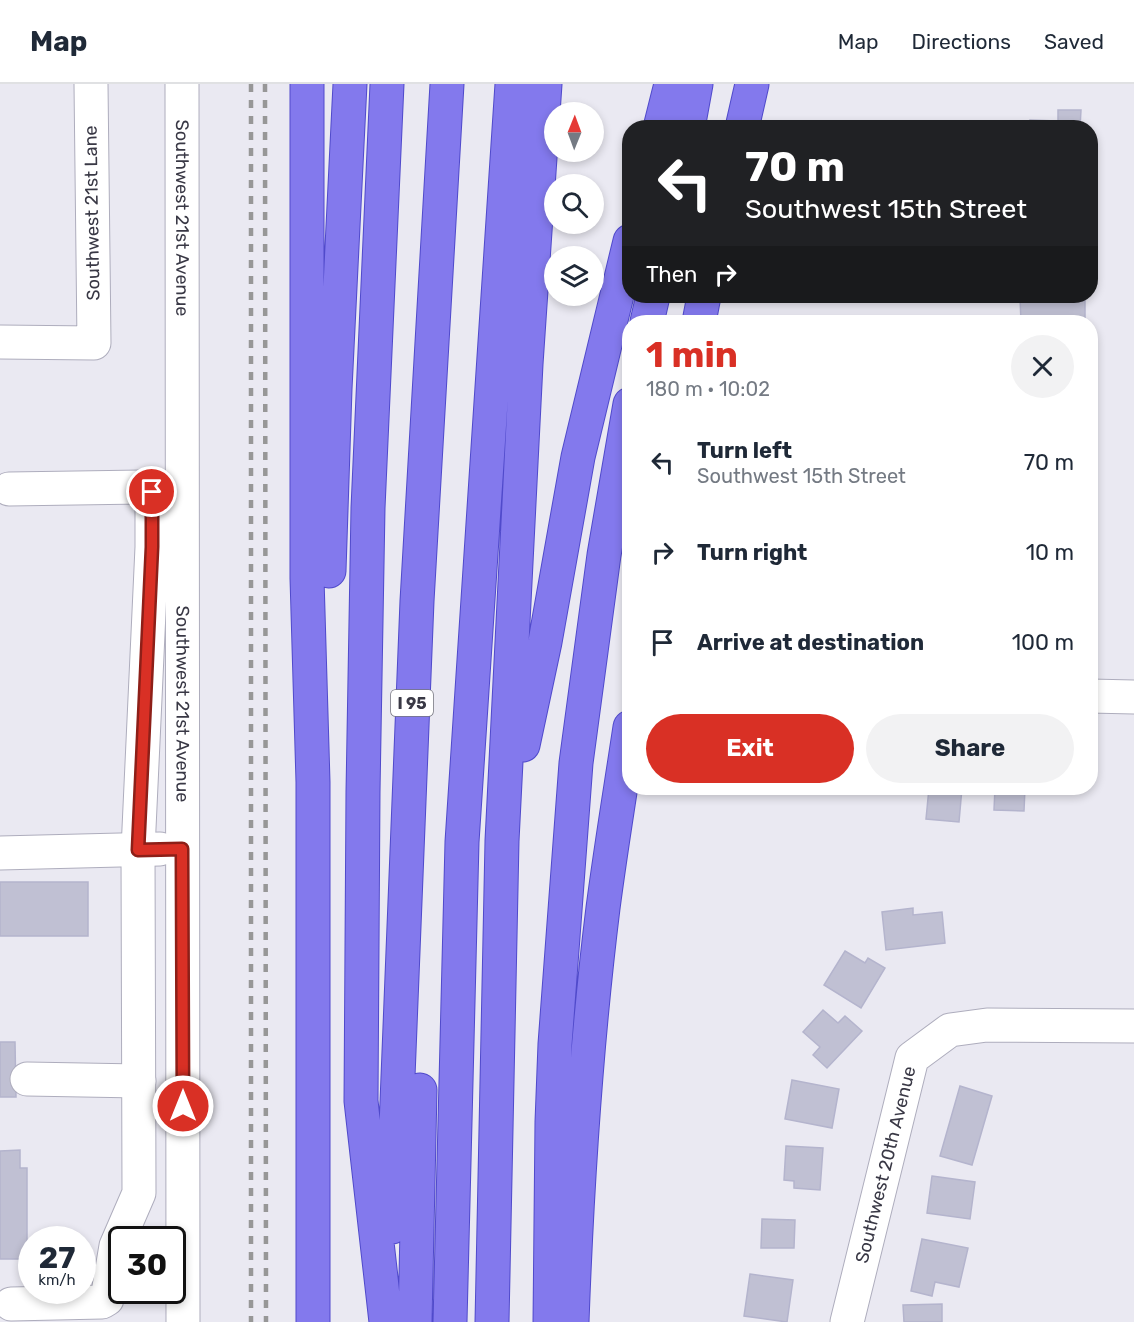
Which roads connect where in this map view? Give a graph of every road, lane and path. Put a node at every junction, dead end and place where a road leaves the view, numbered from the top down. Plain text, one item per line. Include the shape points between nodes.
1 (91, 84) edge
2 (182, 84) edge
3 (307, 84) edge
4 (350, 84) edge
5 (387, 84) edge
6 (447, 84) edge
7 (466, 84) edge
8 (512, 84) edge
9 (545, 84) edge
10 (671, 84) edge
11 (696, 84) edge
12 (752, 84) edge
13 (662, 120) edge
14 (689, 120) edge
15 (744, 120) edge
16 (622, 274) edge
17 (0, 342) edge
18 (622, 451) edge
19 (9, 489) dead end
20 (1098, 696) edge
21 (1134, 697) edge
22 (622, 778) edge
23 (313, 782) junction
24 (502, 841) junction
25 (182, 849) junction
26 (138, 850) junction
27 (0, 853) edge
28 (1134, 1026) edge
29 (27, 1079) dead end
30 (139, 1081) junction
31 (10, 1304) dead end
32 (183, 1322) edge
33 (313, 1322) edge
34 (387, 1322) edge
35 (415, 1322) edge
36 (450, 1322) edge
37 (492, 1322) edge
38 (550, 1322) edge
39 (572, 1322) edge
40 (847, 1322) edge

1 - 17 street, Southwest 21st Lane via 94,343
2 - 25 street, Southwest 21st Avenue
3 - 23 highway via 307,578
4 - 23 highway via 328,580
5 - 34 highway via 368,508 361,1101
6 - 34 highway, I 95 via 416,612
7 - 35 highway via 426,780
8 - 36 highway via 462,842
9 - 24 highway
10 - 13 highway
11 - 14 highway
12 - 15 highway
16 - 24 highway via 578,457 545,642
18 - 38 highway via 576,763 555,1044
19 - 26 street via 142,487 152,492
20 - 21 street
22 - 39 highway via 594,994
23 - 33 highway
24 - 37 highway
25 - 26 street
25 - 32 street, Southwest 21st Avenue
26 - 27 street
26 - 30 street
28 - 40 street, Southwest 20th Avenue via 987,1025 950,1030 912,1058
29 - 30 street
30 - 31 street via 139,1193 116,1246 107,1299

